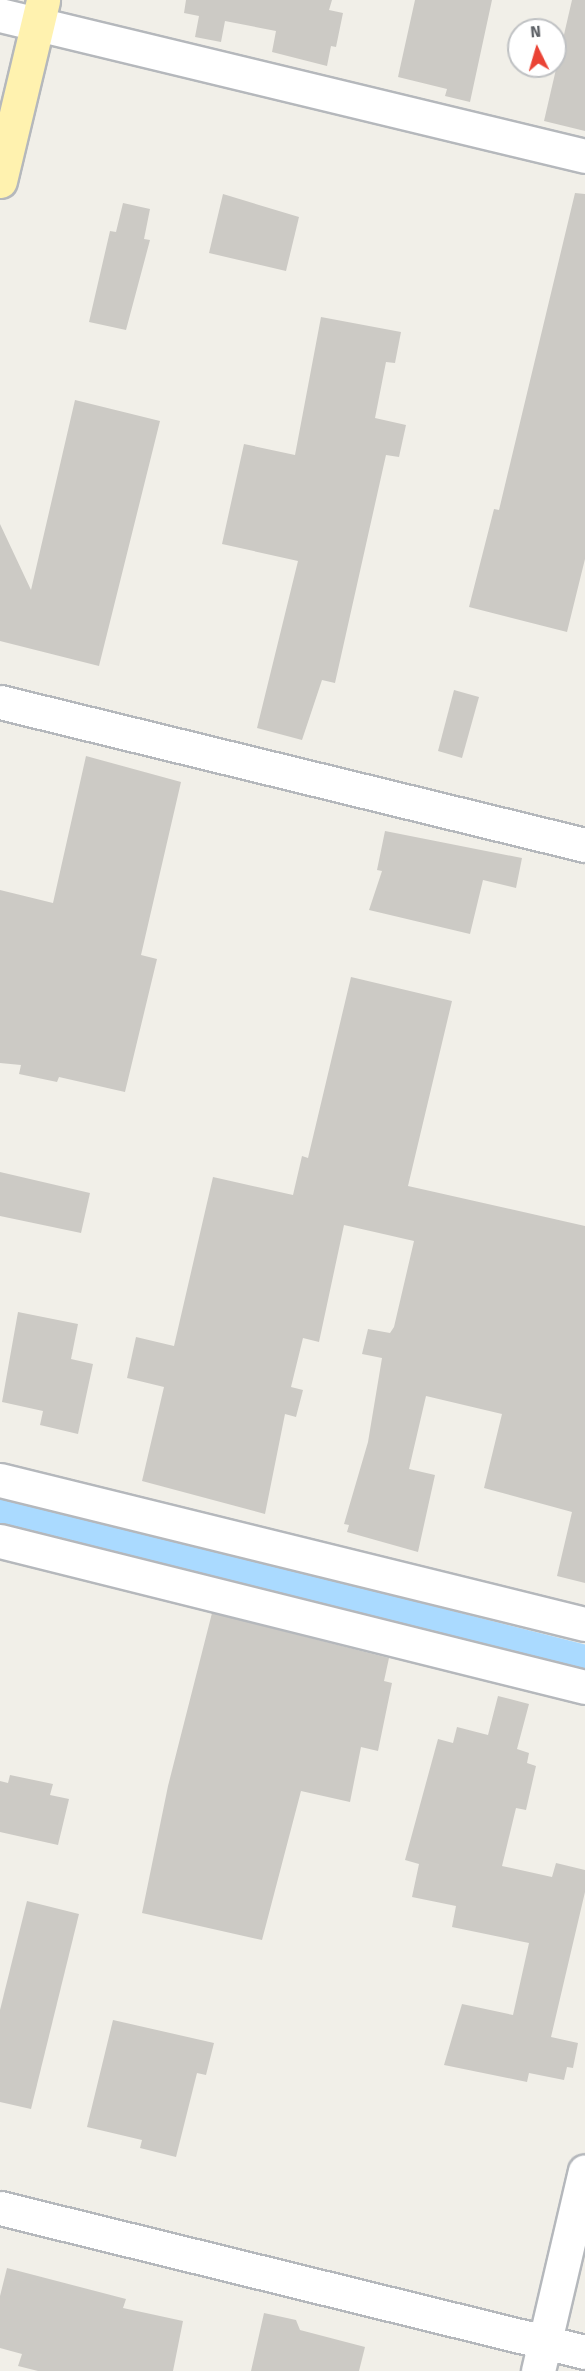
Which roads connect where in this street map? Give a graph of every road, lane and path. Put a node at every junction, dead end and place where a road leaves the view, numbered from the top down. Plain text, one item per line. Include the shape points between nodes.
1 (40, 12) edge
2 (0, 15) edge
3 (585, 156) edge
4 (0, 181) edge
5 (0, 702) edge
6 (585, 845) edge
7 (0, 1480) edge
8 (0, 1541) edge
9 (585, 1624) edge
10 (585, 1688) edge
11 (585, 2170) edge
12 (0, 2208) edge
13 (585, 2352) edge
14 (541, 2357) edge

1 - 2 street
1 - 3 street
1 - 4 main road
5 - 6 street
7 - 9 street
8 - 10 street
11 - 14 street
12 - 14 street
13 - 14 street

